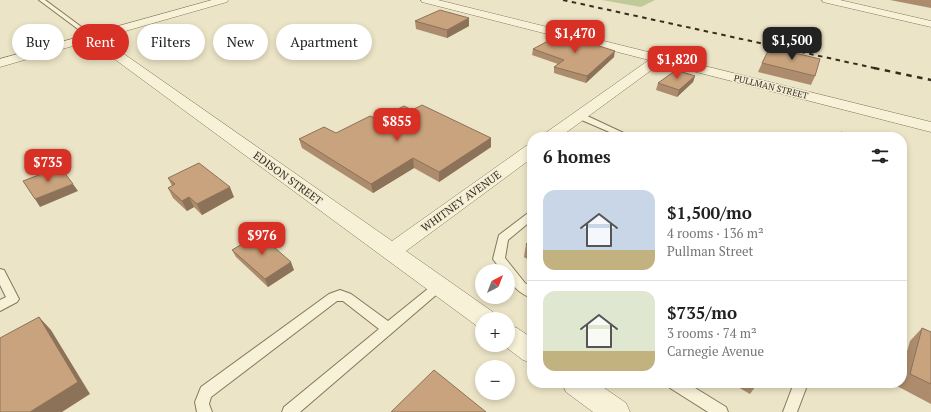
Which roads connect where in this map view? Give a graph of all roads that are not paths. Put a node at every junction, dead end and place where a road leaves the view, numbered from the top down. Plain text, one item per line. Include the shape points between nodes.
1 (42, 0) edge
2 (222, 0) edge
3 (426, 0) edge
4 (827, 0) edge
5 (74, 24) edge
6 (931, 24) edge
7 (129, 26) edge
8 (72, 43) edge
9 (124, 60) edge
10 (658, 60) junction
11 (0, 64) edge
12 (580, 116) junction
13 (931, 127) edge
14 (557, 132) edge
15 (616, 132) edge
16 (527, 154) edge
17 (527, 219) edge
18 (391, 252) junction
19 (0, 273) edge
20 (439, 286) junction
21 (527, 290) edge
22 (0, 306) edge
23 (475, 312) edge
24 (389, 329) junction
25 (515, 340) edge
26 (527, 348) edge
27 (582, 388) edge
28 (683, 388) edge
29 (799, 388) edge
30 (205, 412) edge
31 (289, 412) edge
32 (616, 412) edge
33 (721, 412) edge
34 (790, 412) edge

1 - 5 lane
2 - 7 street
3 - 10 street, PULLMAN STREET
4 - 6 street
8 - 11 street
9 - 18 street, EDISON STREET
10 - 12 street
10 - 13 street, PULLMAN STREET
12 - 14 street
12 - 15 lane
16 - 18 street, WHITNEY AVENUE
17 - 21 lane via 503,238 499,259
18 - 20 street, EDISON STREET
19 - 22 lane via 13,299
20 - 23 street, EDISON STREET
20 - 24 lane
24 - 30 lane via 347,297 333,297 206,392 202,400
24 - 31 lane
25 - 26 street
27 - 32 street
28 - 33 lane
29 - 34 lane

